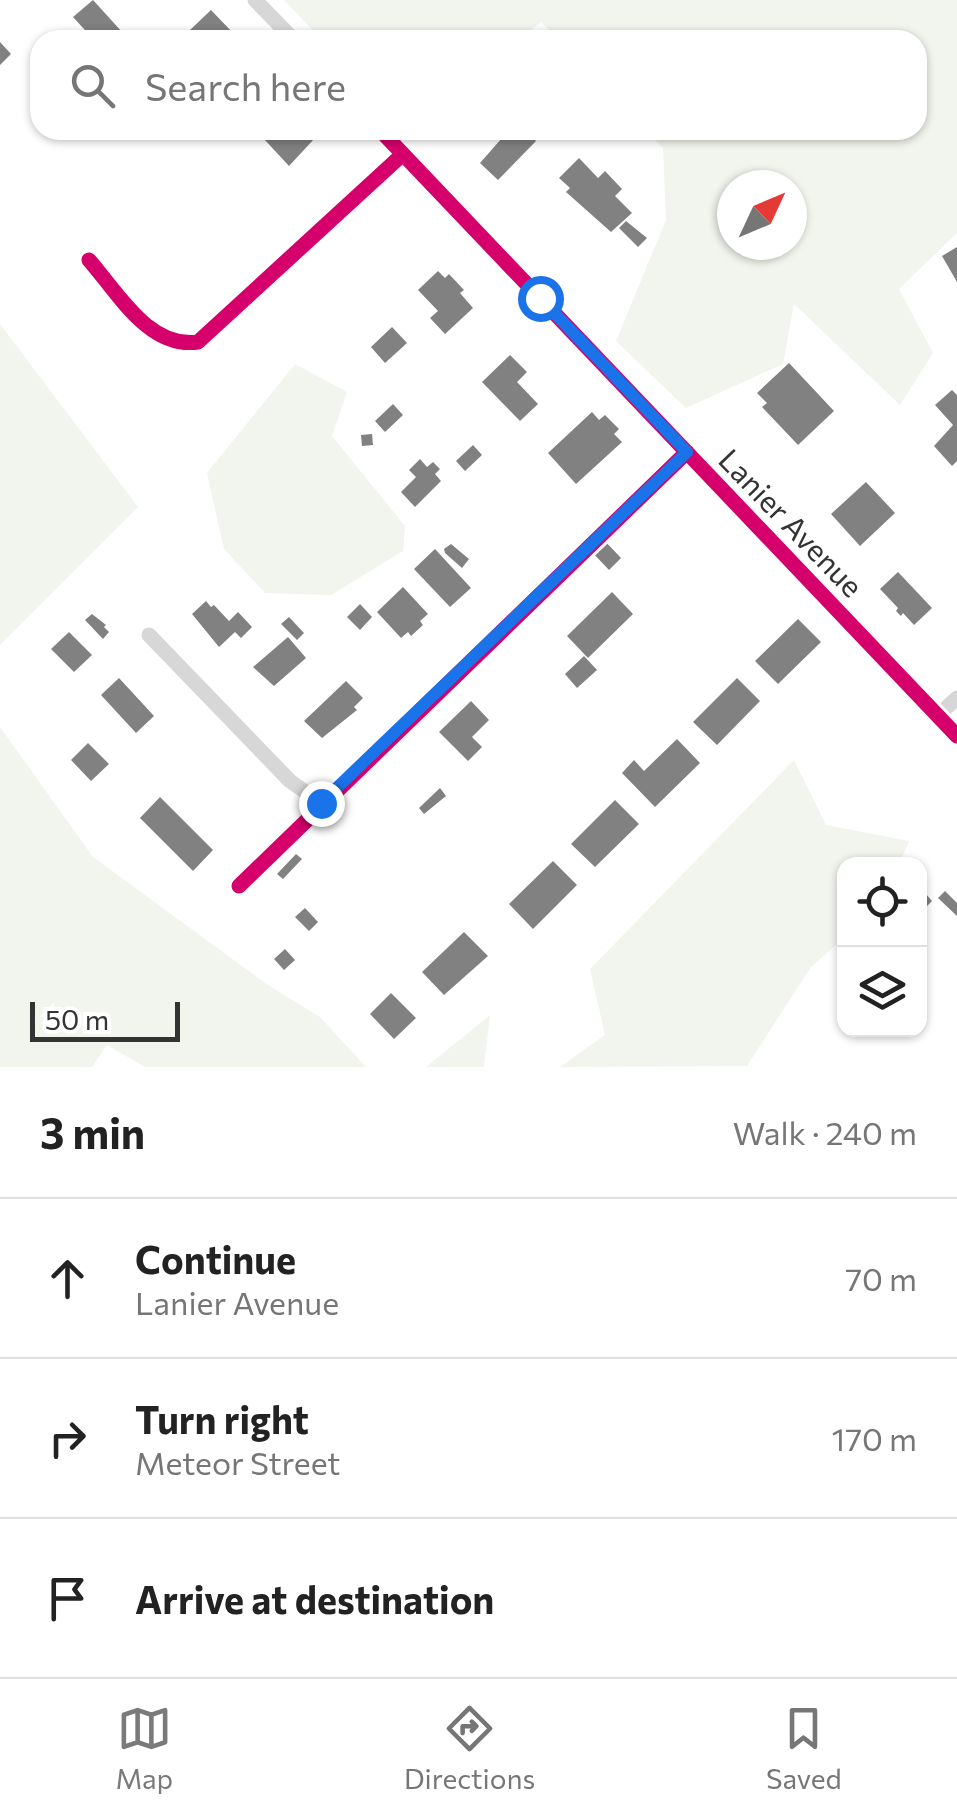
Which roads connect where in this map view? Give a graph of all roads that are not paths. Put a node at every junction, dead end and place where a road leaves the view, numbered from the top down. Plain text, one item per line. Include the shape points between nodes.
1 (256, 0) edge
2 (284, 30) edge
3 (390, 140) edge
4 (403, 154) junction
5 (89, 260) dead end
6 (687, 452) junction
7 (149, 635) dead end
8 (957, 698) edge
9 (938, 715) junction
10 (957, 736) edge
11 (321, 803) junction
12 (239, 886) dead end

1 - 2 street
3 - 4 street, Lanier Avenue
4 - 5 street via 198,342 171,343 152,332
4 - 6 street, Lanier Avenue
6 - 9 street, Lanier Avenue
6 - 11 street
7 - 11 street via 290,781
8 - 9 street
9 - 10 street, Lanier Avenue
11 - 12 street

